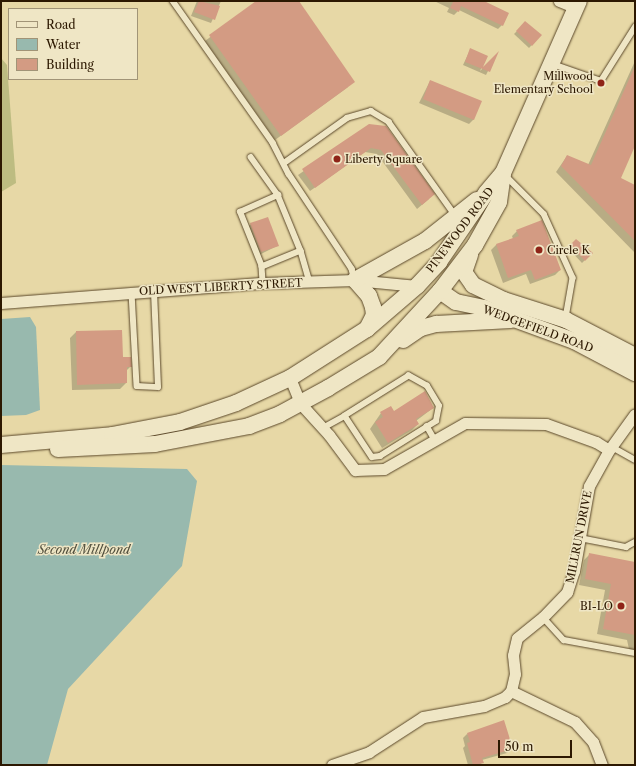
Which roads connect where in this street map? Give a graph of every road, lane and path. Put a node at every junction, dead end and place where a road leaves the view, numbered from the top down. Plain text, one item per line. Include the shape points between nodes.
1 (173, 1) edge
2 (559, 1) edge
3 (577, 4) edge
4 (635, 27) edge
5 (553, 64) junction
6 (251, 157) dead end
7 (284, 163) junction
8 (504, 173) junction
9 (486, 193) junction
10 (278, 195) junction
11 (456, 217) junction
12 (475, 245) junction
13 (301, 251) junction
14 (262, 267) junction
15 (355, 280) junction
16 (310, 282) junction
17 (263, 284) junction
18 (416, 286) junction
19 (154, 291) junction
20 (440, 291) junction
21 (132, 293) junction
22 (504, 300) junction
23 (1, 303) edge
24 (516, 319) junction
25 (566, 320) junction
26 (367, 329) junction
27 (635, 356) edge
28 (379, 357) junction
29 (635, 373) edge
30 (290, 378) junction
31 (300, 403) junction
32 (635, 414) edge
33 (345, 416) junction
34 (428, 426) junction
35 (323, 428) junction
36 (435, 440) junction
37 (1, 445) edge
38 (610, 448) junction
39 (387, 452) junction
40 (635, 460) edge
41 (393, 464) junction
42 (580, 538) junction
43 (635, 542) edge
44 (543, 617) junction
45 (635, 653) edge
46 (511, 691) junction
47 (332, 765) edge
48 (602, 765) edge

1 - 7 lane via 273,143
2 - 3 street
3 - 5 main road, PINEWOOD ROAD
4 - 5 lane via 601,82
5 - 8 main road, PINEWOOD ROAD
6 - 10 lane
7 - 11 lane via 348,118 371,111 389,122
7 - 15 lane via 327,234 352,269
8 - 9 main road, PINEWOOD ROAD
8 - 12 main road, PINEWOOD ROAD via 500,202
8 - 25 lane via 544,214 573,278
9 - 11 main road
9 - 18 main road, PINEWOOD ROAD via 457,237
10 - 13 lane
10 - 14 lane via 240,212
11 - 15 main road via 425,241
12 - 20 main road, PINEWOOD ROAD
12 - 22 main road via 464,266 468,280
13 - 14 lane
13 - 16 lane
14 - 17 lane
15 - 16 street, OLD WEST LIBERTY STREET
15 - 18 street, OLD WEST LIBERTY STREET
15 - 26 main road via 369,296 373,306 374,315
16 - 17 street, OLD WEST LIBERTY STREET
17 - 19 street, OLD WEST LIBERTY STREET
18 - 20 main road, OLD WEST LIBERTY STREET
18 - 26 main road, PINEWOOD ROAD
19 - 21 street, OLD WEST LIBERTY STREET
19 - 21 lane via 158,387 137,386
20 - 22 main road via 457,290
20 - 24 main road, WEDGEFIELD ROAD via 456,302
20 - 28 main road, PINEWOOD ROAD
21 - 23 street, OLD WEST LIBERTY STREET
22 - 25 main road, WEDGEFIELD ROAD
24 - 28 main road via 502,322 451,322 421,328
24 - 29 main road, WEDGEFIELD ROAD via 596,350
25 - 27 main road, WEDGEFIELD ROAD
26 - 30 main road, PINEWOOD ROAD
28 - 31 main road
30 - 31 street
30 - 37 main road, PINEWOOD ROAD via 236,403 163,426 112,435
31 - 35 street
31 - 37 main road via 249,426 155,444 98,449
32 - 38 street, MILLRUN DRIVE
33 - 34 lane via 409,376 427,386 439,406 436,421
33 - 35 lane
33 - 39 lane via 372,457
34 - 36 lane
34 - 39 lane
35 - 41 street via 355,470 384,469
36 - 38 street via 465,423 546,424
36 - 41 street
38 - 40 lane
38 - 42 street, MILLRUN DRIVE via 589,486
39 - 41 lane
42 - 43 lane via 626,547
42 - 44 street, MILLRUN DRIVE via 572,582 567,592
44 - 45 lane via 564,640
44 - 46 street, MILLRUN DRIVE via 517,638 513,655 515,674
46 - 47 street via 505,697 484,706 423,717 369,752
46 - 48 street via 575,722 593,742

